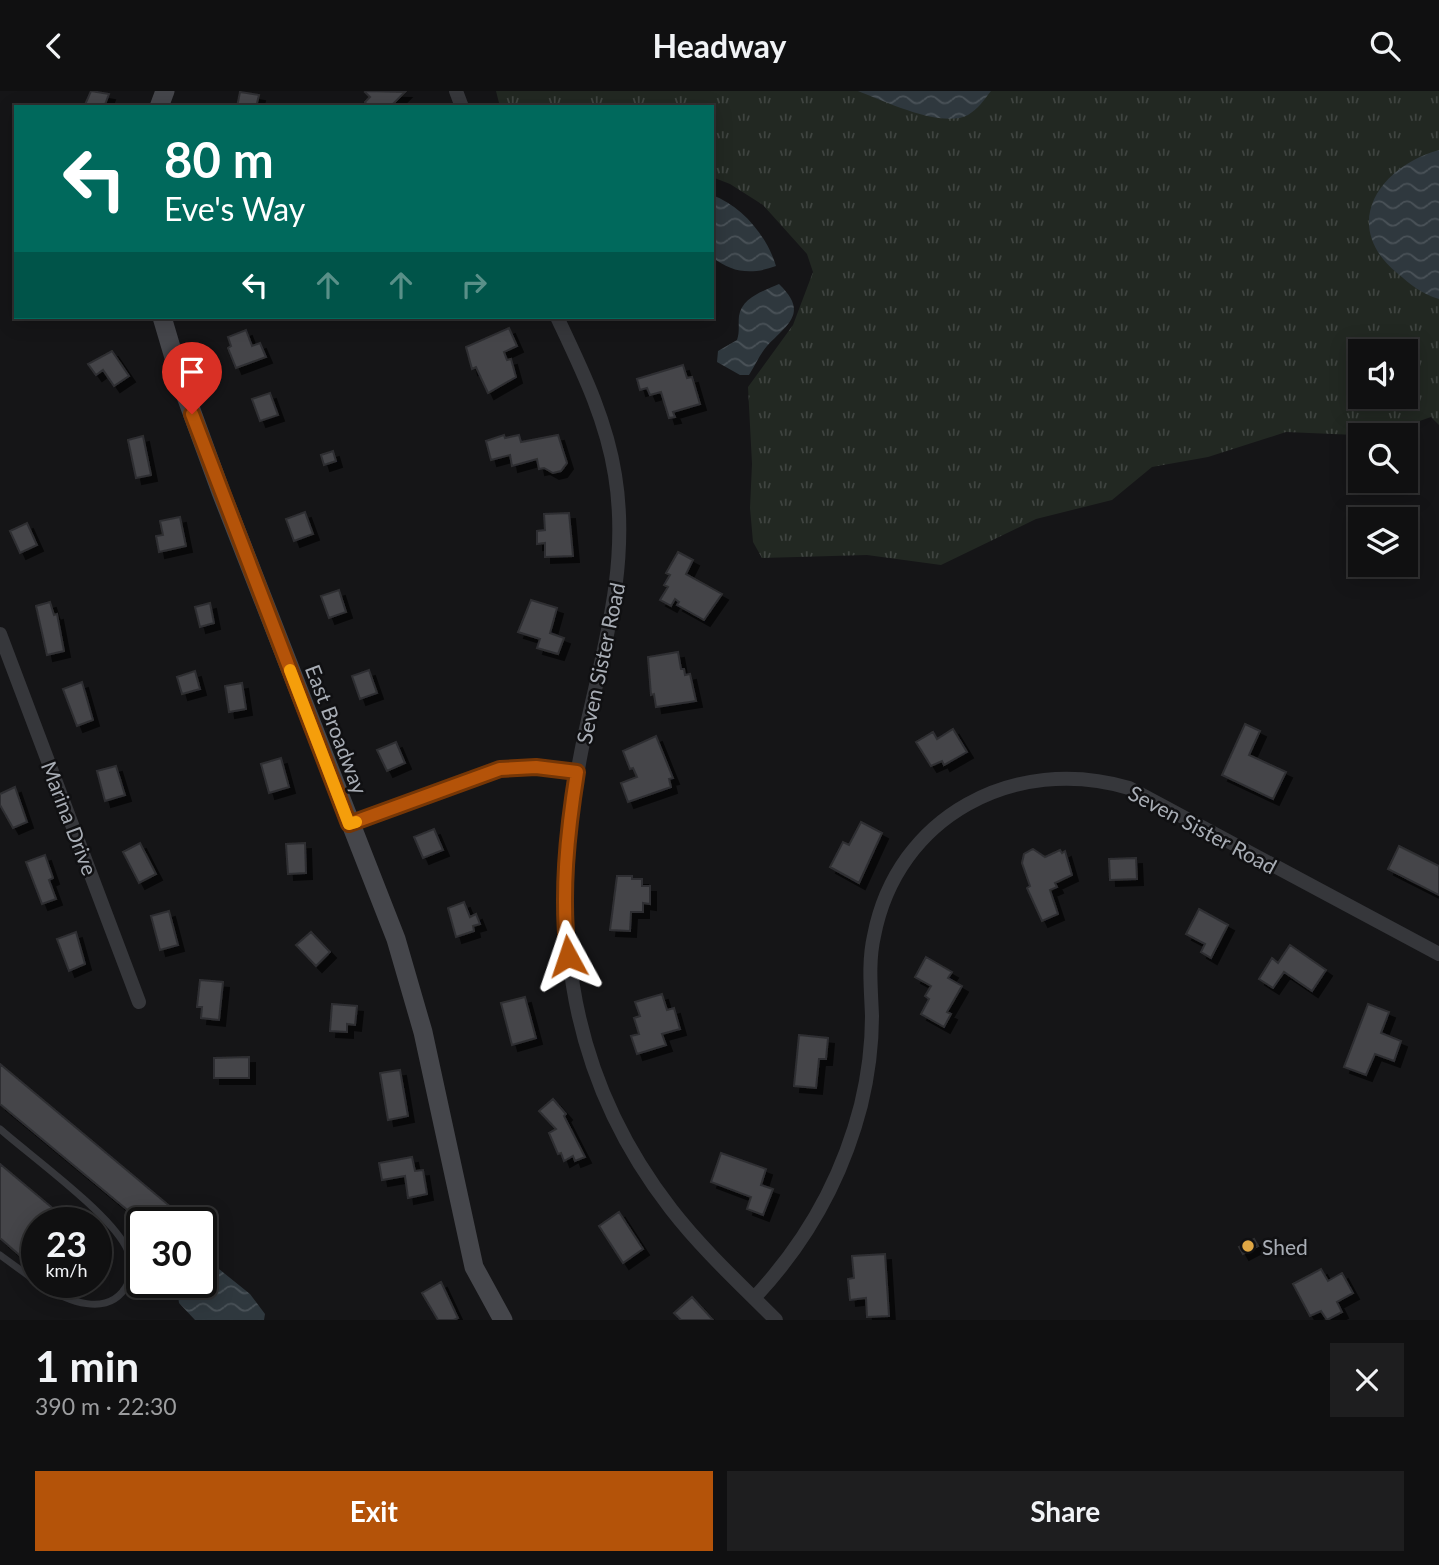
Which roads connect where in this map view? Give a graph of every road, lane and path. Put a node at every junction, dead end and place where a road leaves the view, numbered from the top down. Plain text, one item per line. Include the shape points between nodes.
1 (163, 319) edge
2 (558, 319) edge
3 (0, 634) edge
4 (577, 772) junction
5 (349, 824) junction
6 (1439, 954) edge
7 (139, 1002) dead end
8 (0, 1129) edge
9 (89, 1207) edge
10 (112, 1227) edge
11 (0, 1255) edge
12 (21, 1270) edge
13 (64, 1298) edge
14 (754, 1298) junction
15 (503, 1320) edge
16 (776, 1320) edge

1 - 5 street, East Broadway via 221,492
2 - 4 street, Seven Sister Road via 598,408 619,509 614,612
3 - 7 street, Marina Drive
4 - 5 street via 500,769
4 - 14 street, Seven Sister Road via 566,850 565,924 571,977 591,1059 606,1099 646,1174 698,1241
5 - 15 street, East Broadway via 404,962 474,1267
6 - 14 street, Seven Sister Road via 1129,788 1080,778 1047,778 983,796 928,834 889,888 874,936 868,1071 853,1133 814,1221
8 - 9 lane
10 - 13 lane via 131,1258 128,1283 113,1305 103,1308
11 - 12 lane
14 - 16 street, Seven Sister Road

